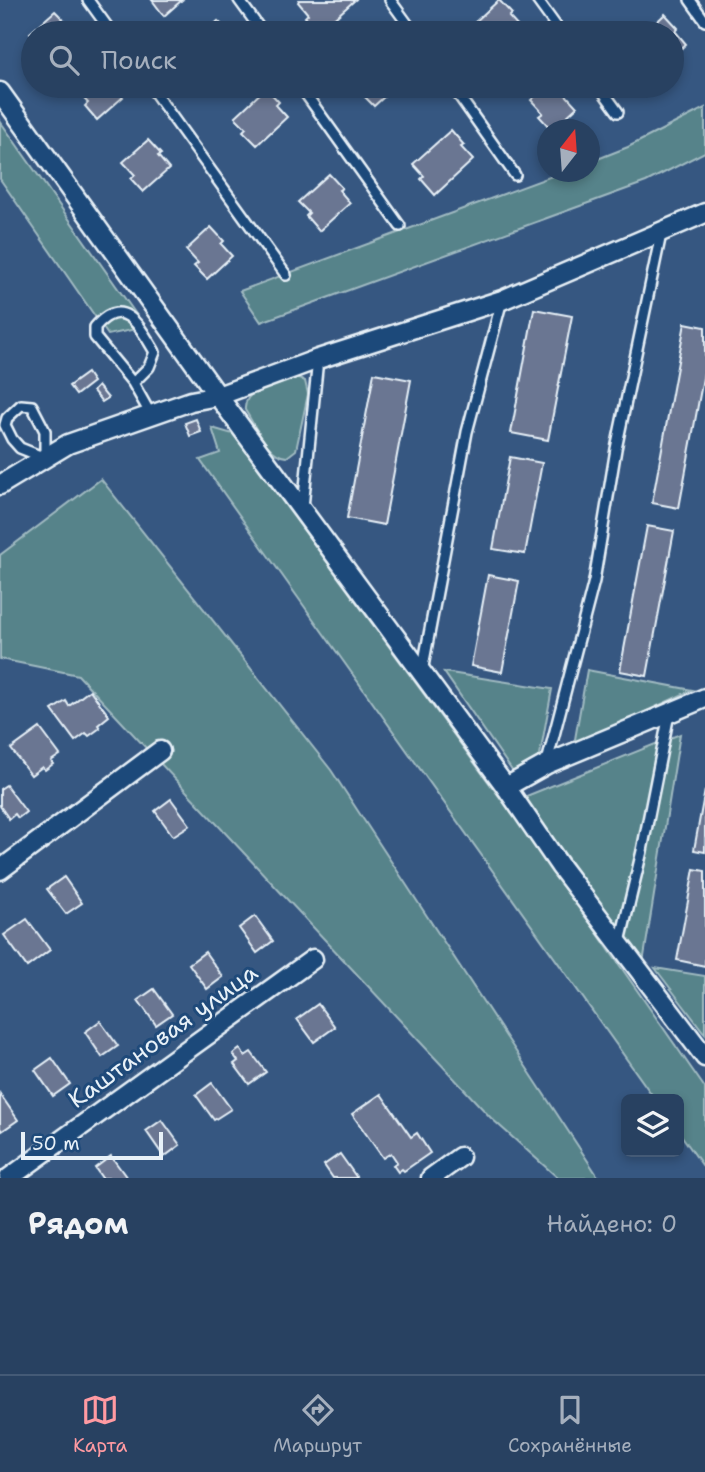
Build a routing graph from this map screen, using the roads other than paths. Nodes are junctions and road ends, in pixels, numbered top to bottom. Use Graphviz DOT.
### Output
graph roads {
  1 [pos="88,0"];
  2 [pos="239,0"];
  3 [pos="390,0"];
  4 [pos="537,0"];
  5 [pos="690,0"];
  6 [pos="103,21"];
  7 [pos="254,21"];
  8 [pos="405,21"];
  9 [pos="552,21"];
  10 [pos="705,21"];
  11 [pos="0,92"];
  12 [pos="159,98"];
  13 [pos="309,98"];
  14 [pos="460,98"];
  15 [pos="608,98"];
  16 [pos="618,112"];
  17 [pos="515,175"];
  18 [pos="703,218"];
  19 [pos="400,226"];
  20 [pos="661,234"];
  21 [pos="286,275"];
  22 [pos="502,300"];
  23 [pos="318,359"];
  24 [pos="132,383"];
  25 [pos="218,396"];
  26 [pos="151,415"];
  27 [pos="45,458"];
  28 [pos="0,485"];
  29 [pos="302,508"];
  30 [pos="422,674"];
  31 [pos="705,698"];
  32 [pos="668,714"];
  33 [pos="160,751"];
  34 [pos="547,764"];
  35 [pos="506,787"];
  36 [pos="0,870"];
  37 [pos="313,959"];
  38 [pos="649,983"];
  39 [pos="705,1057"];
  40 [pos="460,1157"];
  41 [pos="9,1178"];
  42 [pos="431,1178"];
  1 -- 6 [label="lane"];
  2 -- 7 [label="lane"];
  3 -- 8 [label="lane"];
  4 -- 9 [label="lane"];
  5 -- 10 [label="lane"];
  11 -- 25 [label="street"];
  12 -- 21 [label="lane"];
  13 -- 19 [label="lane"];
  14 -- 17 [label="lane"];
  15 -- 16 [label="lane"];
  18 -- 20 [label="street"];
  20 -- 22 [label="street"];
  20 -- 34 [label="lane"];
  22 -- 23 [label="street"];
  22 -- 30 [label="lane"];
  23 -- 25 [label="street"];
  23 -- 29 [label="lane"];
  24 -- 24 [label="lane"];
  24 -- 26 [label="lane"];
  25 -- 26 [label="street"];
  25 -- 29 [label="street"];
  26 -- 27 [label="street"];
  27 -- 27 [label="lane"];
  27 -- 28 [label="street"];
  29 -- 30 [label="street"];
  30 -- 35 [label="street"];
  31 -- 32 [label="street"];
  32 -- 34 [label="street"];
  32 -- 38 [label="lane"];
  33 -- 36 [label="street"];
  34 -- 35 [label="street"];
  35 -- 38 [label="street"];
  37 -- 41 [label="street, Каштановая улица"];
  38 -- 39 [label="street"];
  40 -- 42 [label="street"];
}
